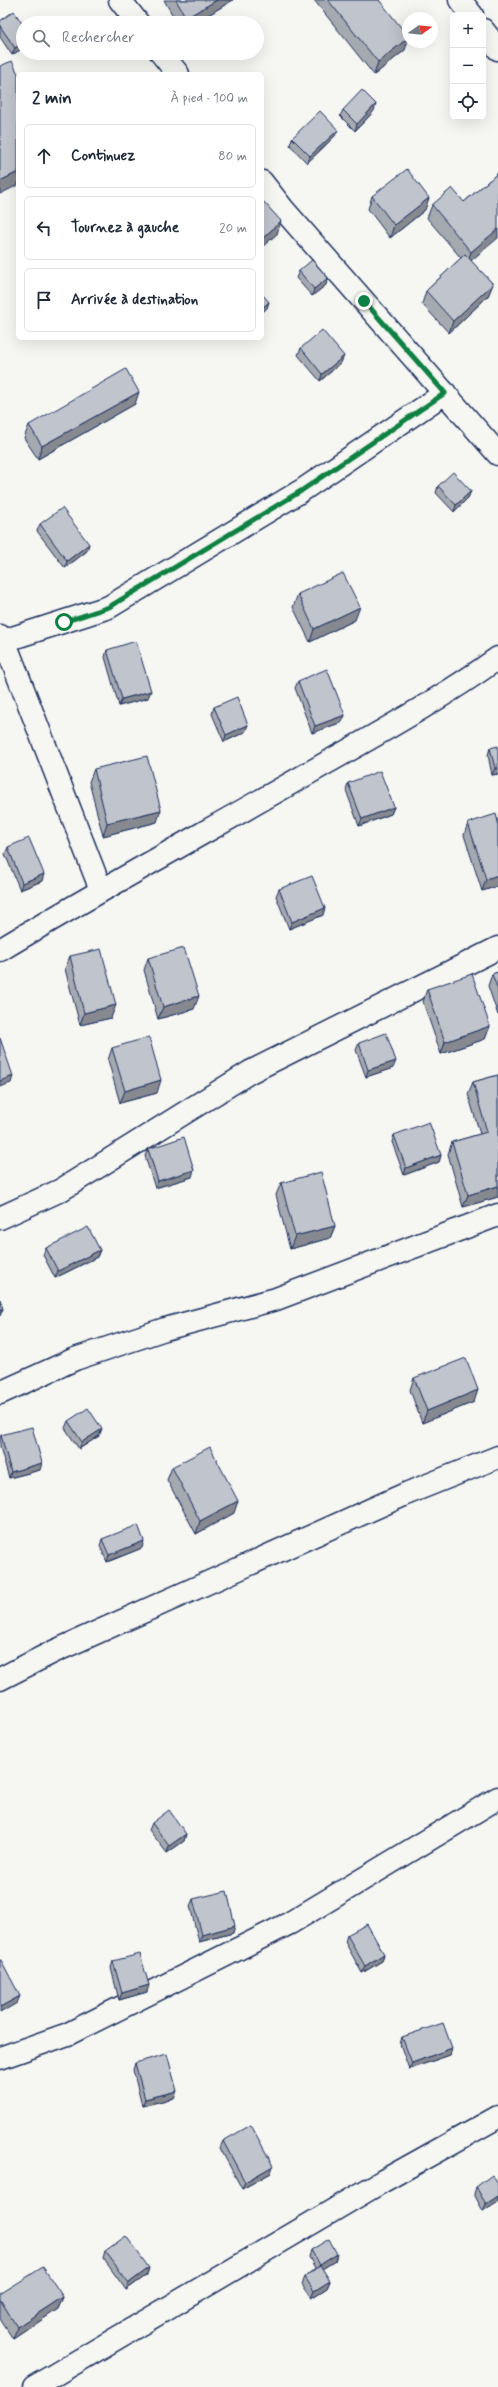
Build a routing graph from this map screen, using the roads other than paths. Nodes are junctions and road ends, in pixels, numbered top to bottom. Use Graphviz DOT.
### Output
graph roads {
  1 [pos="120,0"];
  2 [pos="460,0"];
  3 [pos="470,12"];
  4 [pos="133,16"];
  5 [pos="486,34"];
  6 [pos="498,49"];
  7 [pos="167,60"];
  8 [pos="176,72"];
  9 [pos="264,185"];
  10 [pos="445,393"];
  11 [pos="498,454"];
  12 [pos="1,640"];
  13 [pos="498,658"];
  14 [pos="101,890"];
  15 [pos="498,948"];
  16 [pos="0,950"];
  17 [pos="498,1215"];
  18 [pos="0,1218"];
  19 [pos="0,1393"];
  20 [pos="498,1457"];
  21 [pos="0,1679"];
  22 [pos="498,1798"];
  23 [pos="0,2058"];
  24 [pos="498,2118"];
  25 [pos="34,2387"];
  1 -- 4 [label="street"];
  2 -- 3 [label="street"];
  5 -- 6 [label="street"];
  7 -- 8 [label="street"];
  9 -- 10 [label="street"];
  10 -- 11 [label="street"];
  10 -- 12 [label="street"];
  12 -- 14 [label="street"];
  13 -- 14 [label="street"];
  14 -- 16 [label="street"];
  15 -- 18 [label="street"];
  17 -- 19 [label="street"];
  20 -- 21 [label="street"];
  22 -- 23 [label="street"];
  24 -- 25 [label="street"];
}
